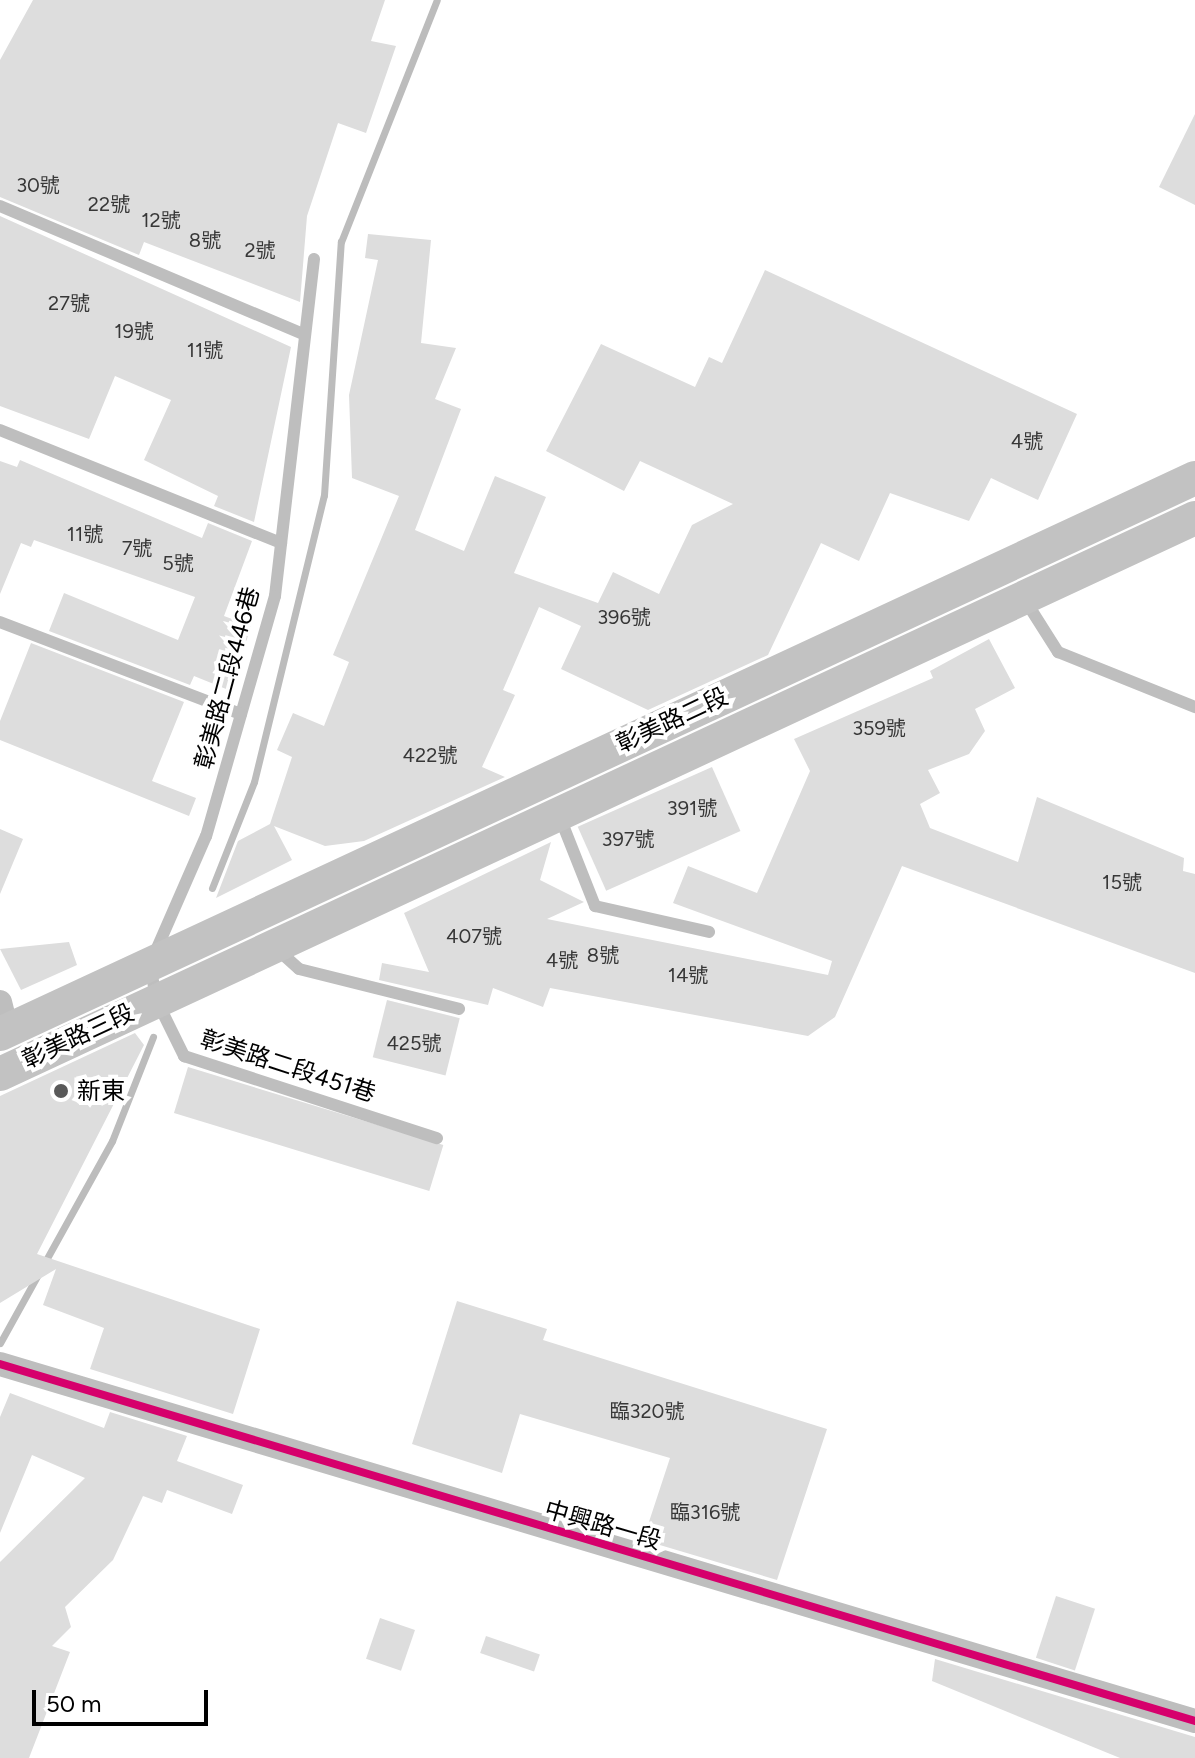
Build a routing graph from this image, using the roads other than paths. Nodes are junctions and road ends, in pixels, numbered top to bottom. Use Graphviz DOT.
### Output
graph roads {
  1 [pos="0,206"];
  2 [pos="314,259"];
  3 [pos="303,334"];
  4 [pos="0,430"];
  5 [pos="1195,478"];
  6 [pos="1195,518"];
  7 [pos="281,543"];
  8 [pos="1023,597"];
  9 [pos="0,622"];
  10 [pos="807,657"];
  11 [pos="820,690"];
  12 [pos="1195,707"];
  13 [pos="241,714"];
  14 [pos="558,812"];
  15 [pos="709,932"];
  16 [pos="273,945"];
  17 [pos="150,964"];
  18 [pos="156,999"];
  19 [pos="459,1009"];
  20 [pos="2,1022"];
  21 [pos="0,1074"];
  22 [pos="437,1138"];
  23 [pos="3,1368"];
  24 [pos="1195,1721"];
  1 -- 3 [label="lane"];
  2 -- 3 [label="lane, 彰美路二段446巷"];
  3 -- 7 [label="lane, 彰美路二段446巷"];
  4 -- 7 [label="lane"];
  5 -- 10 [label="main road, 彰美路二段"];
  6 -- 8 [label="main road, 彰美路二段"];
  7 -- 13 [label="lane, 彰美路二段446巷"];
  8 -- 11 [label="main road, 彰美路二段"];
  8 -- 12 [label="lane"];
  9 -- 13 [label="lane"];
  10 -- 11 [label="main road"];
  10 -- 17 [label="main road, 彰美路二段"];
  11 -- 14 [label="main road, 彰美路二段"];
  13 -- 17 [label="lane, 彰美路二段446巷"];
  14 -- 15 [label="lane"];
  14 -- 16 [label="main road, 彰美路二段"];
  16 -- 18 [label="main road, 彰美路二段"];
  16 -- 19 [label="lane"];
  17 -- 18 [label="lane"];
  17 -- 20 [label="main road, 彰美路三段"];
  18 -- 21 [label="main road, 彰美路三段"];
  18 -- 22 [label="lane, 彰美路二段451巷"];
  23 -- 24 [label="street, 中興路一段"];
}
